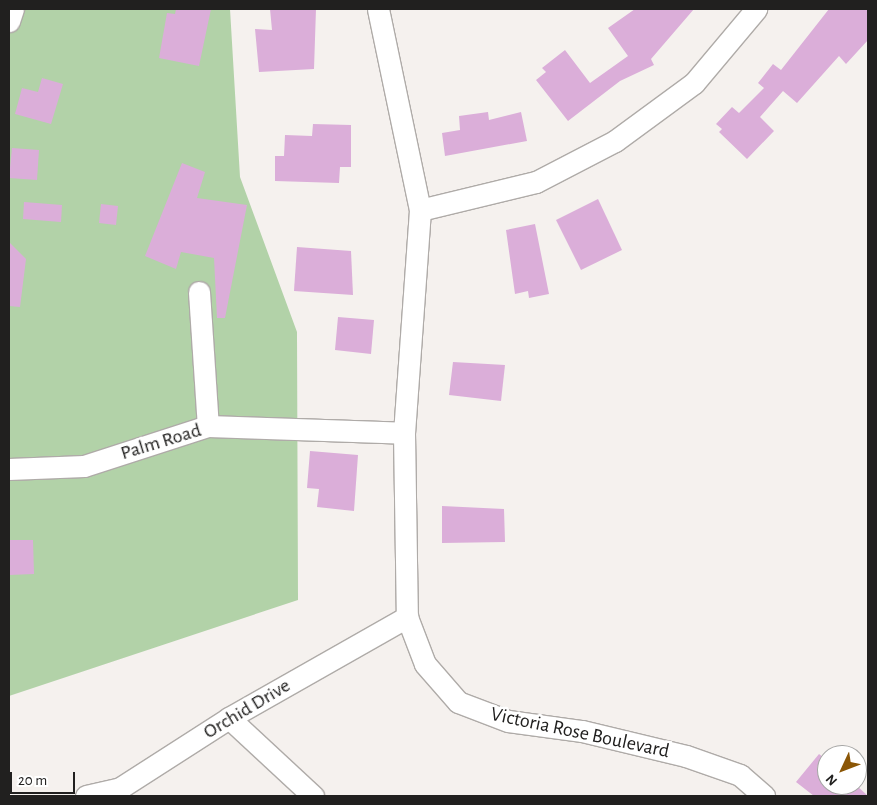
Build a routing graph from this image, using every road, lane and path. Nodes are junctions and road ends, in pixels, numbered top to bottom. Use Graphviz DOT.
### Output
graph roads {
  1 [pos="13,9"];
  2 [pos="378,9"];
  3 [pos="756,9"];
  4 [pos="9,21"];
  5 [pos="420,210"];
  6 [pos="199,292"];
  7 [pos="208,426"];
  8 [pos="404,433"];
  9 [pos="9,469"];
  10 [pos="407,617"];
  11 [pos="229,718"];
  12 [pos="86,796"];
  13 [pos="313,796"];
  14 [pos="764,796"];
  1 -- 4 [label="street"];
  2 -- 5 [label="street"];
  3 -- 5 [label="street"];
  5 -- 8 [label="street, Victoria Rose Boulevard"];
  6 -- 7 [label="street"];
  7 -- 8 [label="street, Palm Road"];
  7 -- 9 [label="street, Palm Road"];
  8 -- 10 [label="street, Victoria Rose Boulevard"];
  10 -- 11 [label="street, Orchid Drive"];
  10 -- 14 [label="street, Victoria Rose Boulevard"];
  11 -- 12 [label="street, Orchid Drive"];
  11 -- 13 [label="street"];
}
